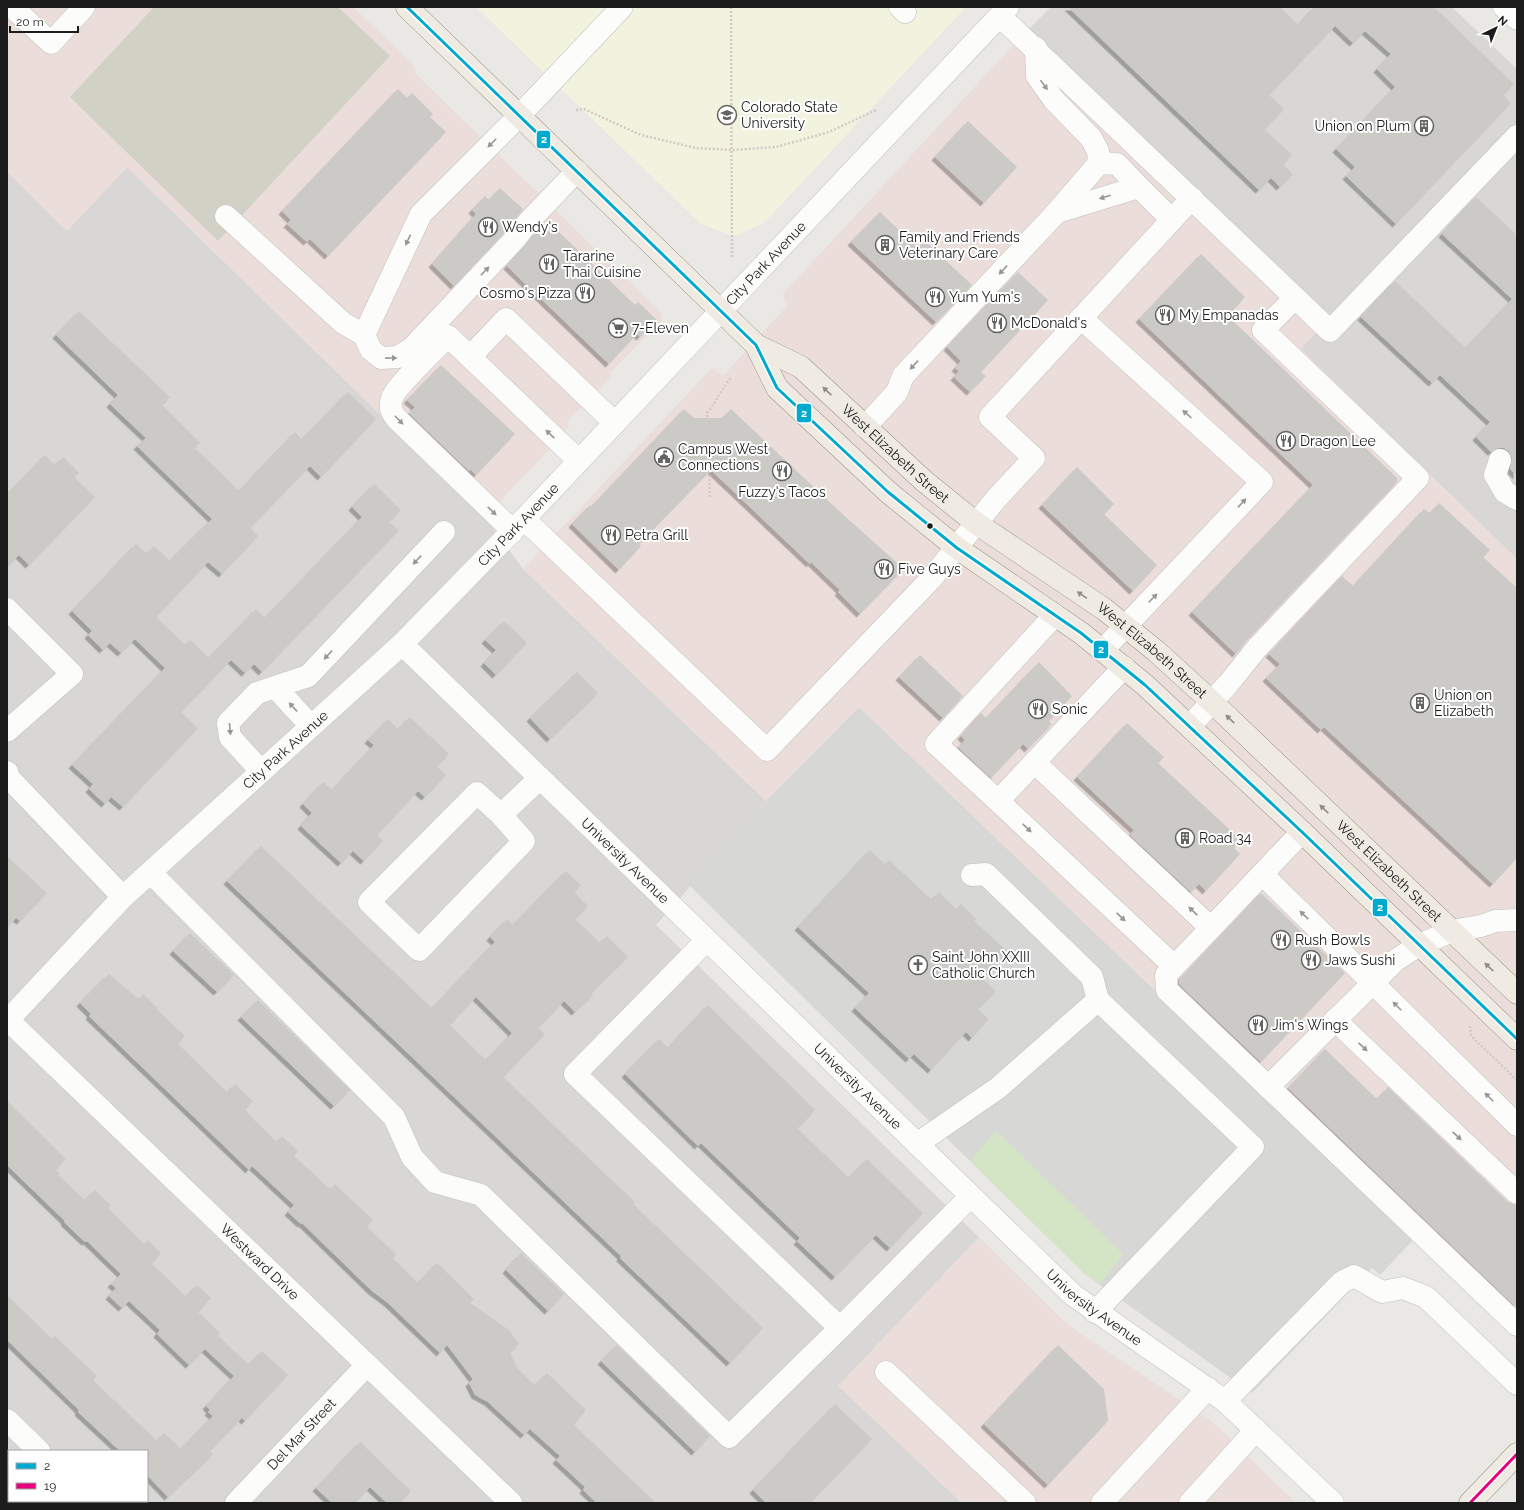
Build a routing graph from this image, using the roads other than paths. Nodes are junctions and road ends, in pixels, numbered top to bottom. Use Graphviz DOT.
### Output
graph roads {
  1 [pos="12,7"];
  2 [pos="84,7"];
  3 [pos="407,7"];
  4 [pos="622,7"];
  5 [pos="1504,7"];
  6 [pos="1004,11"];
  7 [pos="1517,19"];
  8 [pos="1036,48"];
  9 [pos="520,116"];
  10 [pos="1517,136"];
  11 [pos="1099,163"];
  12 [pos="577,171"];
  13 [pos="1139,187"];
  14 [pos="1192,198"];
  15 [pos="1057,212"];
  16 [pos="226,216"];
  17 [pos="1172,220"];
  18 [pos="1295,298"];
  19 [pos="721,310"];
  20 [pos="1081,318"];
  21 [pos="364,335"];
  22 [pos="756,345"];
  23 [pos="470,357"];
  24 [pos="614,423"];
  25 [pos="865,427"];
  26 [pos="1500,460"];
  27 [pos="579,461"];
  28 [pos="1517,499"];
  29 [pos="976,523"];
  30 [pos="519,525"];
  31 [pos="444,532"];
  32 [pos="957,548"];
  33 [pos="7,609"];
  34 [pos="1054,615"];
  35 [pos="1126,625"];
  36 [pos="402,644"];
  37 [pos="1103,650"];
  38 [pos="1124,667"];
  39 [pos="275,687"];
  40 [pos="1212,702"];
  41 [pos="311,726"];
  42 [pos="1190,726"];
  43 [pos="7,731"];
  44 [pos="1035,763"];
  45 [pos="261,771"];
  46 [pos="7,772"];
  47 [pos="540,778"];
  48 [pos="998,801"];
  49 [pos="501,815"];
  50 [pos="1302,832"];
  51 [pos="151,873"];
  52 [pos="1262,874"];
  53 [pos="972,875"];
  54 [pos="123,897"];
  55 [pos="1517,920"];
  56 [pos="1211,928"];
  57 [pos="1452,931"];
  58 [pos="708,940"];
  59 [pos="1419,945"];
  60 [pos="1174,966"];
  61 [pos="1373,982"];
  62 [pos="1517,994"];
  63 [pos="1098,1000"];
  64 [pos="1335,1020"];
  65 [pos="8,1021"];
  66 [pos="1517,1039"];
  67 [pos="1268,1087"];
  68 [pos="1517,1125"];
  69 [pos="917,1144"];
  70 [pos="1517,1193"];
  71 [pos="971,1196"];
  72 [pos="1095,1312"];
  73 [pos="1517,1325"];
  74 [pos="840,1328"];
  75 [pos="367,1364"];
  76 [pos="886,1372"];
  77 [pos="1517,1384"];
  78 [pos="1208,1388"];
  79 [pos="1225,1401"];
  80 [pos="7,1420"];
  81 [pos="1256,1430"];
  82 [pos="38,1450"];
  83 [pos="1517,1454"];
  84 [pos="236,1503"];
  85 [pos="511,1503"];
  86 [pos="1025,1503"];
  87 [pos="1102,1503"];
  88 [pos="1190,1503"];
  89 [pos="1332,1503"];
  90 [pos="1470,1503"];
  1 -- 2 [label="street"];
  3 -- 9 [label="main road, West Elizabeth Street"];
  4 -- 9 [label="street"];
  5 -- 7 [label="street"];
  6 -- 8 [label="street"];
  6 -- 19 [label="street, City Park Avenue"];
  8 -- 11 [label="street, one-way"];
  8 -- 14 [label="street"];
  9 -- 12 [label="main road, West Elizabeth Street"];
  9 -- 21 [label="street, one-way"];
  10 -- 18 [label="street"];
  11 -- 13 [label="street"];
  11 -- 15 [label="street"];
  12 -- 19 [label="main road, West Elizabeth Street"];
  21 -- 12 [label="street, one-way"];
  13 -- 15 [label="street, one-way"];
  13 -- 17 [label="street"];
  14 -- 17 [label="street"];
  14 -- 18 [label="street"];
  15 -- 25 [label="street, one-way"];
  16 -- 21 [label="street"];
  17 -- 20 [label="street"];
  18 -- 40 [label="street"];
  19 -- 22 [label="main road, West Elizabeth Street"];
  19 -- 24 [label="street, City Park Avenue"];
  20 -- 29 [label="street"];
  35 -- 20 [label="street, one-way"];
  25 -- 22 [label="main road, West Elizabeth Street, one-way"];
  22 -- 32 [label="main road, West Elizabeth Street"];
  23 -- 24 [label="street"];
  27 -- 23 [label="street, one-way"];
  23 -- 30 [label="street, one-way"];
  24 -- 27 [label="street, City Park Avenue"];
  25 -- 29 [label="main road, West Elizabeth Street"];
  26 -- 28 [label="street"];
  27 -- 30 [label="street, City Park Avenue"];
  29 -- 32 [label="street"];
  35 -- 29 [label="main road, West Elizabeth Street, one-way"];
  30 -- 32 [label="street"];
  30 -- 36 [label="street, City Park Avenue"];
  31 -- 39 [label="street, one-way"];
  32 -- 34 [label="main road, West Elizabeth Street"];
  33 -- 43 [label="street"];
  34 -- 37 [label="main road, West Elizabeth Street"];
  34 -- 48 [label="street"];
  35 -- 37 [label="street"];
  35 -- 40 [label="main road, West Elizabeth Street"];
  36 -- 41 [label="street, City Park Avenue"];
  36 -- 47 [label="street, University Avenue"];
  37 -- 38 [label="main road, West Elizabeth Street"];
  38 -- 42 [label="main road, West Elizabeth Street"];
  38 -- 44 [label="street"];
  41 -- 39 [label="street, one-way"];
  39 -- 45 [label="street, one-way"];
  40 -- 42 [label="street"];
  57 -- 40 [label="main road, West Elizabeth Street, one-way"];
  41 -- 45 [label="street, City Park Avenue"];
  42 -- 50 [label="main road, West Elizabeth Street"];
  44 -- 48 [label="street"];
  56 -- 44 [label="street, one-way"];
  45 -- 51 [label="street, City Park Avenue"];
  46 -- 54 [label="street"];
  47 -- 49 [label="street"];
  47 -- 58 [label="street, University Avenue"];
  48 -- 60 [label="street, one-way"];
  49 -- 49 [label="street"];
  50 -- 52 [label="street"];
  50 -- 59 [label="main road, West Elizabeth Street"];
  51 -- 54 [label="street, City Park Avenue"];
  51 -- 74 [label="street"];
  52 -- 56 [label="street"];
  61 -- 52 [label="street, one-way"];
  53 -- 63 [label="street"];
  54 -- 65 [label="street, City Park Avenue"];
  55 -- 57 [label="street"];
  56 -- 60 [label="street"];
  57 -- 59 [label="street"];
  62 -- 57 [label="main road, West Elizabeth Street, one-way"];
  58 -- 69 [label="street, University Avenue"];
  58 -- 74 [label="street"];
  59 -- 61 [label="street"];
  59 -- 66 [label="main road, West Elizabeth Street"];
  60 -- 67 [label="street"];
  61 -- 64 [label="street"];
  68 -- 61 [label="street, one-way"];
  63 -- 69 [label="street"];
  63 -- 72 [label="street"];
  64 -- 67 [label="street"];
  64 -- 70 [label="street, one-way"];
  65 -- 75 [label="street, Westward Drive"];
  67 -- 73 [label="street"];
  69 -- 71 [label="street, University Avenue"];
  71 -- 72 [label="street, University Avenue"];
  71 -- 74 [label="street"];
  72 -- 78 [label="street, University Avenue"];
  75 -- 84 [label="street, Del Mar Street"];
  75 -- 85 [label="street, Westward Drive"];
  76 -- 86 [label="street"];
  77 -- 79 [label="street"];
  78 -- 79 [label="street, University Avenue"];
  78 -- 87 [label="street"];
  79 -- 81 [label="street, University Avenue"];
  80 -- 82 [label="street"];
  81 -- 88 [label="street"];
  81 -- 89 [label="street, University Avenue"];
  83 -- 90 [label="main road"];
}
